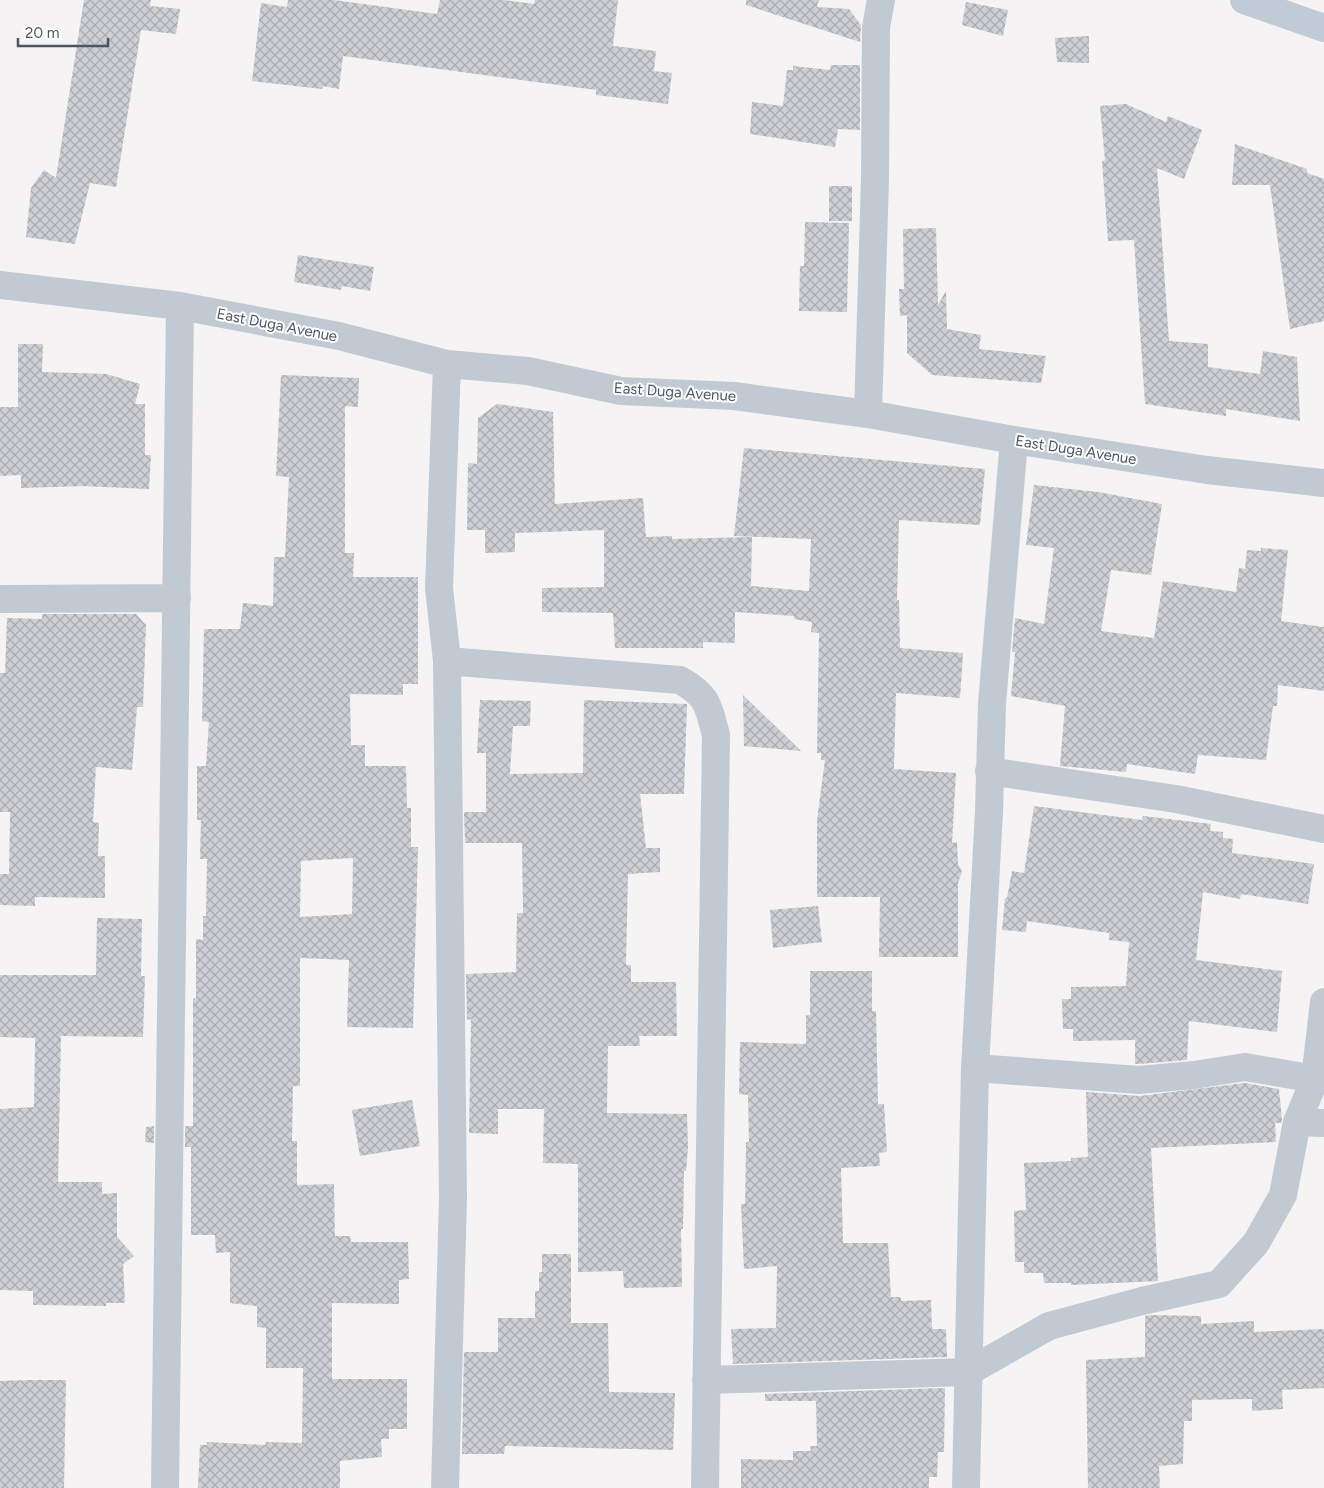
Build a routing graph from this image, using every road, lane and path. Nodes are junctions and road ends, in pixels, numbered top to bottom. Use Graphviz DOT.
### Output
graph roads {
  1 [pos="881,0"];
  2 [pos="1244,0"];
  3 [pos="1324,28"];
  4 [pos="0,285"];
  5 [pos="180,306"];
  6 [pos="447,364"];
  7 [pos="868,414"];
  8 [pos="1014,440"];
  9 [pos="1324,483"];
  10 [pos="177,598"];
  11 [pos="0,599"];
  12 [pos="447,661"];
  13 [pos="989,771"];
  14 [pos="1324,829"];
  15 [pos="1324,1002"];
  16 [pos="975,1068"];
  17 [pos="1315,1079"];
  18 [pos="1297,1122"];
  19 [pos="1324,1123"];
  20 [pos="968,1372"];
  21 [pos="706,1380"];
  22 [pos="165,1488"];
  23 [pos="445,1488"];
  24 [pos="705,1488"];
  25 [pos="966,1488"];
  1 -- 7 [label="street"];
  2 -- 3 [label="main road"];
  4 -- 5 [label="street, East Duga Avenue"];
  5 -- 6 [label="street, East Duga Avenue"];
  5 -- 10 [label="street"];
  6 -- 7 [label="street, East Duga Avenue"];
  6 -- 12 [label="street"];
  7 -- 8 [label="street, East Duga Avenue"];
  8 -- 9 [label="street, East Duga Avenue"];
  8 -- 13 [label="street"];
  10 -- 11 [label="street"];
  10 -- 22 [label="street"];
  12 -- 21 [label="street"];
  12 -- 23 [label="street"];
  13 -- 14 [label="street"];
  13 -- 16 [label="street"];
  15 -- 17 [label="street"];
  16 -- 17 [label="street"];
  16 -- 20 [label="street"];
  17 -- 18 [label="street"];
  18 -- 19 [label="street"];
  18 -- 20 [label="street"];
  20 -- 21 [label="street"];
  20 -- 25 [label="street"];
  21 -- 24 [label="street"];
}
